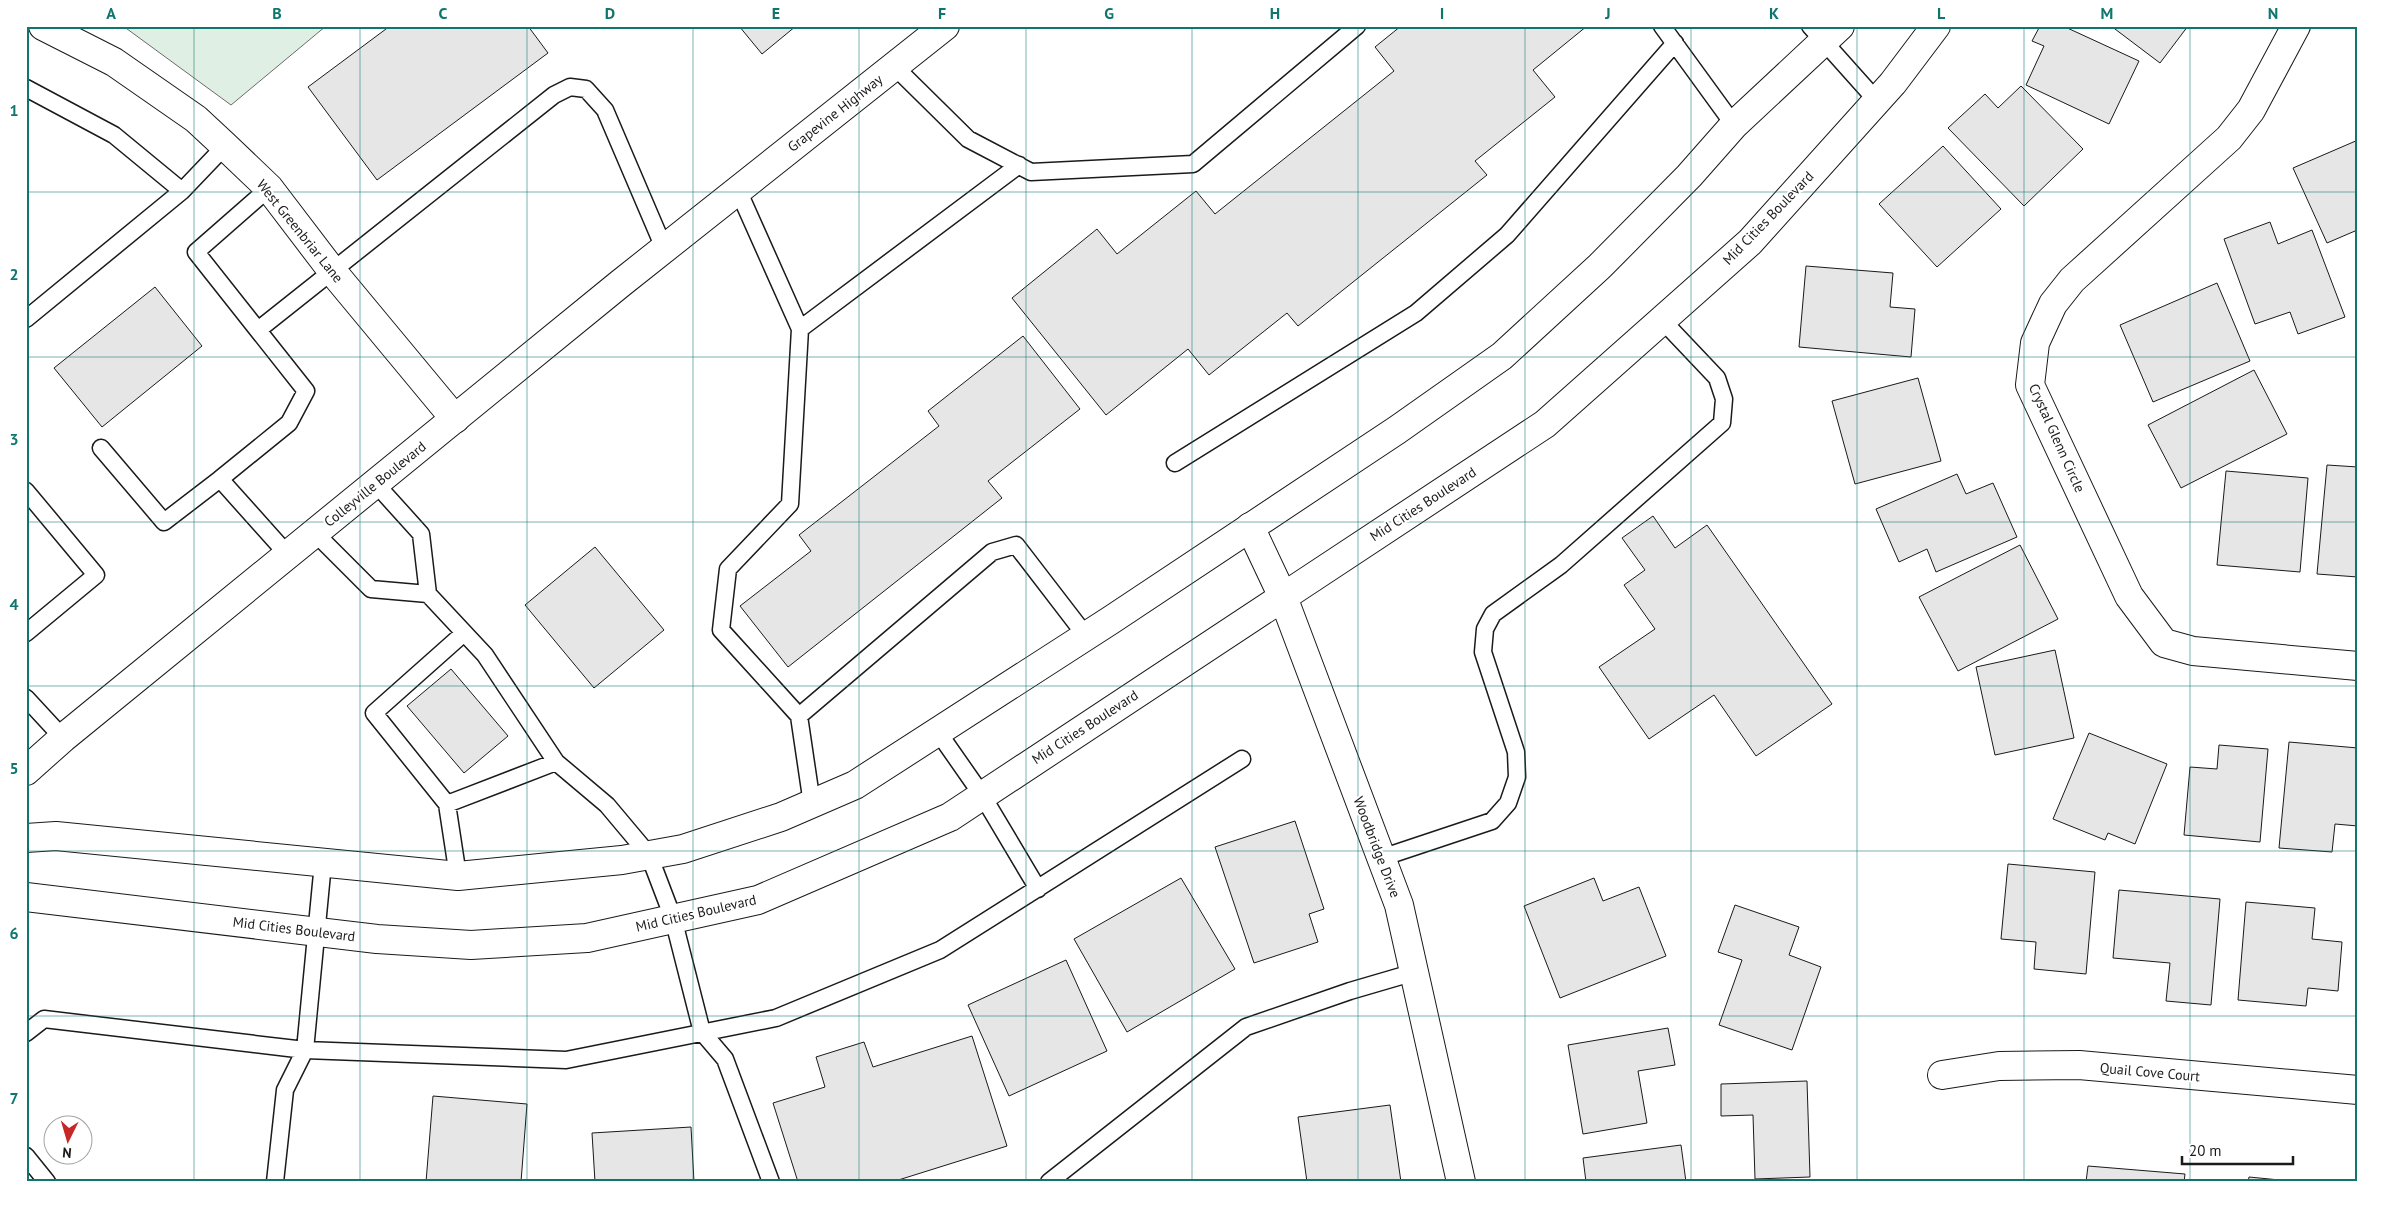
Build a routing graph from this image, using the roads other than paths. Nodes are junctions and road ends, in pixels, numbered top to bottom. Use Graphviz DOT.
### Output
graph roads {
  1 [pos="43,26"];
  2 [pos="945,26"];
  3 [pos="1358,26"];
  4 [pos="1662,26"];
  5 [pos="1936,26"];
  6 [pos="2296,26"];
  7 [pos="1825,32"];
  8 [pos="1675,43"];
  9 [pos="894,66"];
  10 [pos="26,88"];
  11 [pos="1876,101"];
  12 [pos="1734,125"];
  13 [pos="225,146"];
  14 [pos="1019,166"];
  15 [pos="269,188"];
  16 [pos="182,191"];
  17 [pos="732,195"];
  18 [pos="664,248"];
  19 [pos="333,272"];
  20 [pos="26,319"];
  21 [pos="1662,320"];
  22 [pos="800,329"];
  23 [pos="258,330"];
  24 [pos="455,419"];
  25 [pos="101,448"];
  26 [pos="1175,463"];
  27 [pos="220,479"];
  28 [pos="375,483"];
  29 [pos="26,491"];
  30 [pos="1250,527"];
  31 [pos="314,533"];
  32 [pos="288,555"];
  33 [pos="428,594"];
  34 [pos="1283,597"];
  35 [pos="26,633"];
  36 [pos="464,633"];
  37 [pos="1086,636"];
  38 [pos="2358,666"];
  39 [pos="26,698"];
  40 [pos="799,716"];
  41 [pos="938,732"];
  42 [pos="63,738"];
  43 [pos="1242,759"];
  44 [pos="556,762"];
  45 [pos="26,771"];
  46 [pos="982,795"];
  47 [pos="447,804"];
  48 [pos="812,804"];
  49 [pos="26,838"];
  50 [pos="649,855"];
  51 [pos="1381,858"];
  52 [pos="323,863"];
  53 [pos="458,876"];
  54 [pos="1038,888"];
  55 [pos="26,897"];
  56 [pos="673,918"];
  57 [pos="317,932"];
  58 [pos="1415,972"];
  59 [pos="702,1032"];
  60 [pos="26,1033"];
  61 [pos="305,1050"];
  62 [pos="1942,1075"];
  63 [pos="2358,1090"];
  64 [pos="26,1156"];
  65 [pos="47,1182"];
  66 [pos="275,1182"];
  67 [pos="771,1182"];
  68 [pos="1049,1182"];
  69 [pos="1461,1182"];
  1 -- 13 [label="main road, West Greenbriar Lane"];
  2 -- 9 [label="main road, Grapevine Highway"];
  3 -- 14 [label="lane"];
  4 -- 8 [label="lane"];
  5 -- 11 [label="main road, Mid Cities Boulevard"];
  6 -- 38 [label="main road, Crystal Glenn Circle"];
  7 -- 11 [label="lane"];
  7 -- 12 [label="main road"];
  8 -- 12 [label="lane"];
  8 -- 26 [label="lane"];
  9 -- 14 [label="lane"];
  9 -- 17 [label="main road, Grapevine Highway"];
  10 -- 16 [label="lane"];
  11 -- 21 [label="main road, Mid Cities Boulevard"];
  12 -- 30 [label="main road"];
  13 -- 15 [label="main road, West Greenbriar Lane"];
  13 -- 16 [label="lane"];
  14 -- 22 [label="lane"];
  15 -- 19 [label="main road, West Greenbriar Lane"];
  15 -- 23 [label="lane"];
  16 -- 20 [label="lane"];
  17 -- 18 [label="main road, Colleyville Boulevard"];
  17 -- 22 [label="lane"];
  18 -- 19 [label="lane"];
  18 -- 24 [label="main road, Colleyville Boulevard"];
  19 -- 23 [label="lane"];
  19 -- 24 [label="main road, West Greenbriar Lane"];
  21 -- 34 [label="main road, Mid Cities Boulevard"];
  21 -- 51 [label="lane"];
  22 -- 40 [label="lane"];
  23 -- 27 [label="lane"];
  24 -- 28 [label="main road, Colleyville Boulevard"];
  25 -- 27 [label="lane"];
  27 -- 32 [label="lane"];
  28 -- 31 [label="main road, Colleyville Boulevard"];
  28 -- 33 [label="lane"];
  29 -- 35 [label="lane"];
  30 -- 34 [label="main road, Woodbridge Drive"];
  30 -- 37 [label="main road"];
  31 -- 32 [label="main road, Colleyville Boulevard"];
  31 -- 33 [label="lane"];
  32 -- 42 [label="main road, Colleyville Boulevard"];
  33 -- 36 [label="lane"];
  34 -- 46 [label="main road, Mid Cities Boulevard"];
  34 -- 51 [label="main road, Woodbridge Drive"];
  36 -- 44 [label="lane"];
  36 -- 47 [label="lane"];
  37 -- 40 [label="lane"];
  37 -- 41 [label="main road"];
  39 -- 42 [label="lane"];
  40 -- 48 [label="lane"];
  41 -- 46 [label="lane"];
  41 -- 48 [label="main road"];
  42 -- 45 [label="main road, Colleyville Boulevard"];
  43 -- 54 [label="lane"];
  44 -- 47 [label="lane"];
  44 -- 50 [label="lane"];
  46 -- 54 [label="lane"];
  46 -- 56 [label="main road, Mid Cities Boulevard"];
  47 -- 53 [label="lane"];
  48 -- 50 [label="main road"];
  49 -- 52 [label="main road"];
  50 -- 53 [label="main road"];
  50 -- 56 [label="lane"];
  51 -- 58 [label="main road, Woodbridge Drive"];
  52 -- 53 [label="main road"];
  52 -- 57 [label="lane"];
  54 -- 59 [label="lane"];
  55 -- 57 [label="main road, Mid Cities Boulevard"];
  56 -- 57 [label="main road, Mid Cities Boulevard"];
  56 -- 59 [label="lane"];
  57 -- 61 [label="lane"];
  58 -- 68 [label="lane"];
  58 -- 69 [label="main road, Woodbridge Drive"];
  59 -- 61 [label="lane"];
  59 -- 67 [label="lane"];
  60 -- 61 [label="lane"];
  61 -- 66 [label="lane"];
  62 -- 63 [label="main road, Quail Cove Court"];
  64 -- 65 [label="lane"];
}
